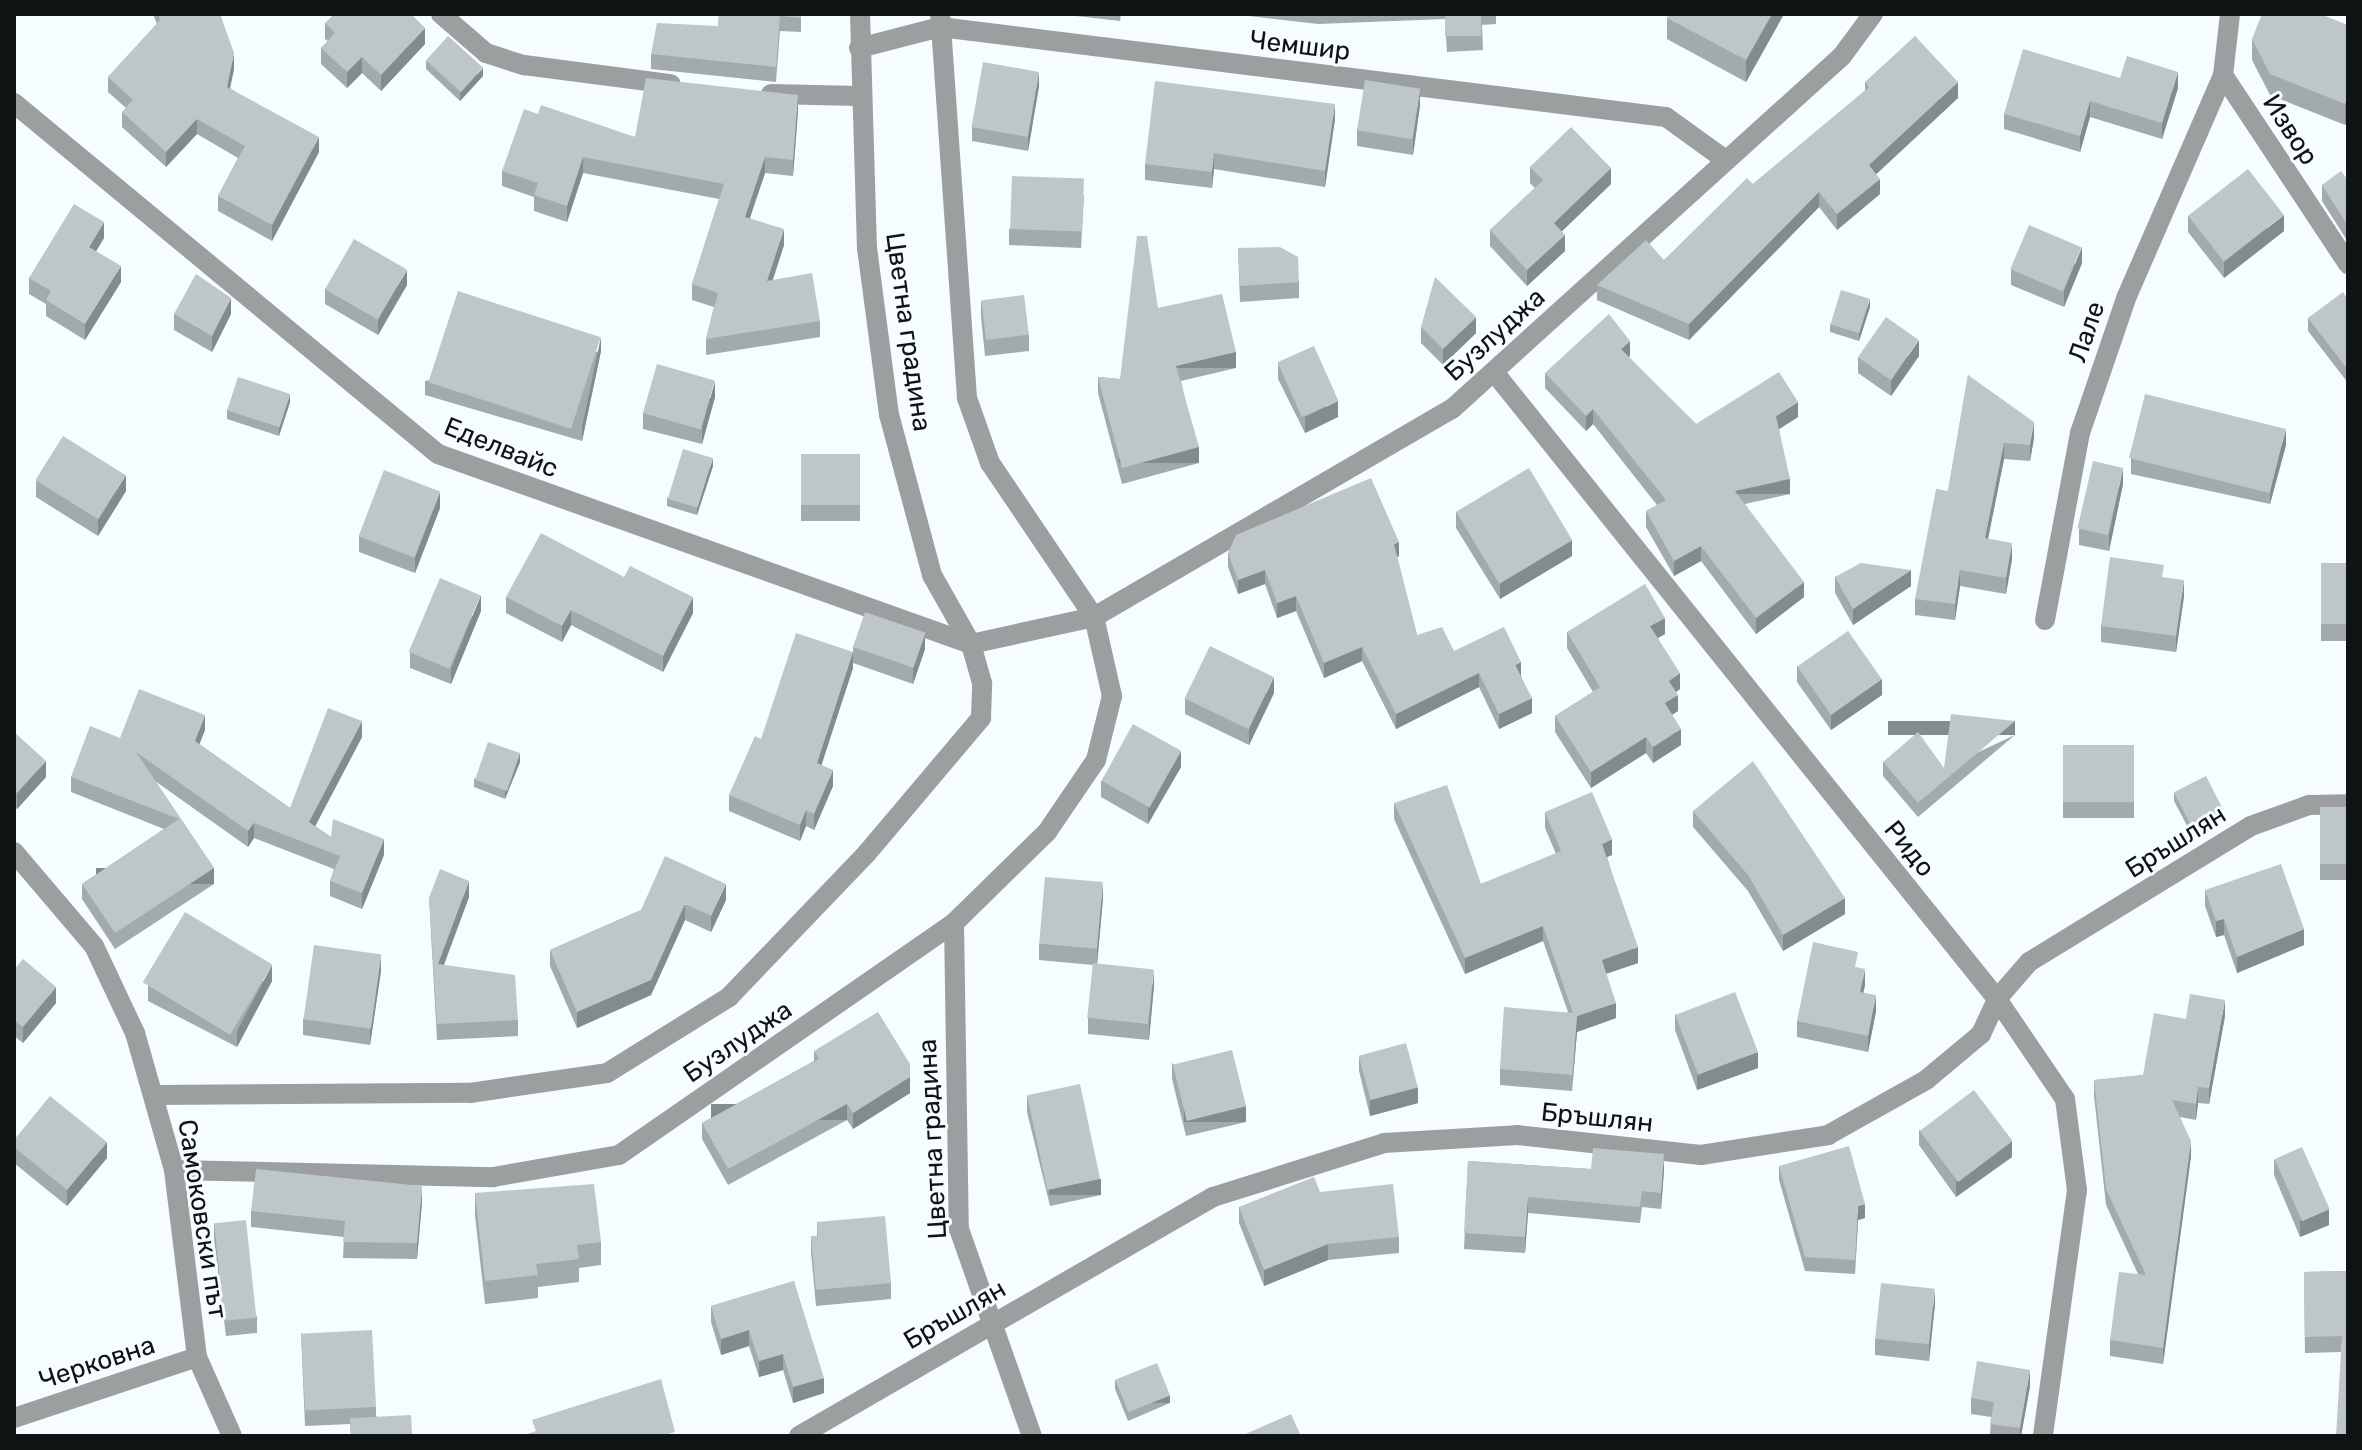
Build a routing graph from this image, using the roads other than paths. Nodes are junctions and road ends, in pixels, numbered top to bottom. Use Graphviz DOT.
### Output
graph roads {
  1 [pos="441,14"];
  2 [pos="860,14"];
  3 [pos="1873,14"];
  4 [pos="2230,14"];
  5 [pos="940,20"];
  6 [pos="859,48"];
  7 [pos="2223,75"];
  8 [pos="697,87"];
  9 [pos="744,94"];
  10 [pos="859,96"];
  11 [pos="14,103"];
  12 [pos="1724,159"];
  13 [pos="2348,264"];
  14 [pos="1494,372"];
  15 [pos="1094,617"];
  16 [pos="2045,620"];
  17 [pos="971,644"];
  18 [pos="2348,804"];
  19 [pos="14,852"];
  20 [pos="954,923"];
  21 [pos="1997,999"];
  22 [pos="155,1095"];
  23 [pos="174,1170"];
  24 [pos="990,1324"];
  25 [pos="197,1357"];
  26 [pos="14,1418"];
  27 [pos="232,1436"];
  28 [pos="799,1436"];
  29 [pos="1032,1436"];
  30 [pos="2043,1436"];
  1 -- 8 [label="street"];
  2 -- 6 [label="street, Цветна градина"];
  3 -- 12 [label="street, Бузлуджа"];
  4 -- 7 [label="street"];
  5 -- 6 [label="street, Чемшир"];
  5 -- 12 [label="street, Чемшир"];
  5 -- 15 [label="street, Бузлуджа"];
  6 -- 10 [label="street, Цветна градина"];
  7 -- 13 [label="street, Извор"];
  7 -- 16 [label="street, Лале"];
  9 -- 10 [label="street"];
  10 -- 17 [label="street, Цветна градина"];
  11 -- 17 [label="street, Еделвайс"];
  12 -- 14 [label="street, Бузлуджа"];
  14 -- 15 [label="street, Бузлуджа"];
  14 -- 21 [label="street, Ридо"];
  15 -- 17 [label="street, Бузлуджа"];
  15 -- 20 [label="street, Бузлуджа"];
  17 -- 22 [label="street, Бузлуджа"];
  18 -- 21 [label="street, Бръшлян"];
  19 -- 22 [label="street, Самоковски път"];
  20 -- 23 [label="street, Бузлуджа"];
  20 -- 24 [label="street, Цветна градина"];
  21 -- 24 [label="street, Бръшлян"];
  21 -- 30 [label="street, Ридо"];
  22 -- 23 [label="street, Самоковски път"];
  23 -- 25 [label="street, Самоковски път"];
  24 -- 28 [label="street, Бръшлян"];
  24 -- 29 [label="street, Цветна градина"];
  25 -- 26 [label="street, Черковна"];
  25 -- 27 [label="street, Самоковски път"];
}
